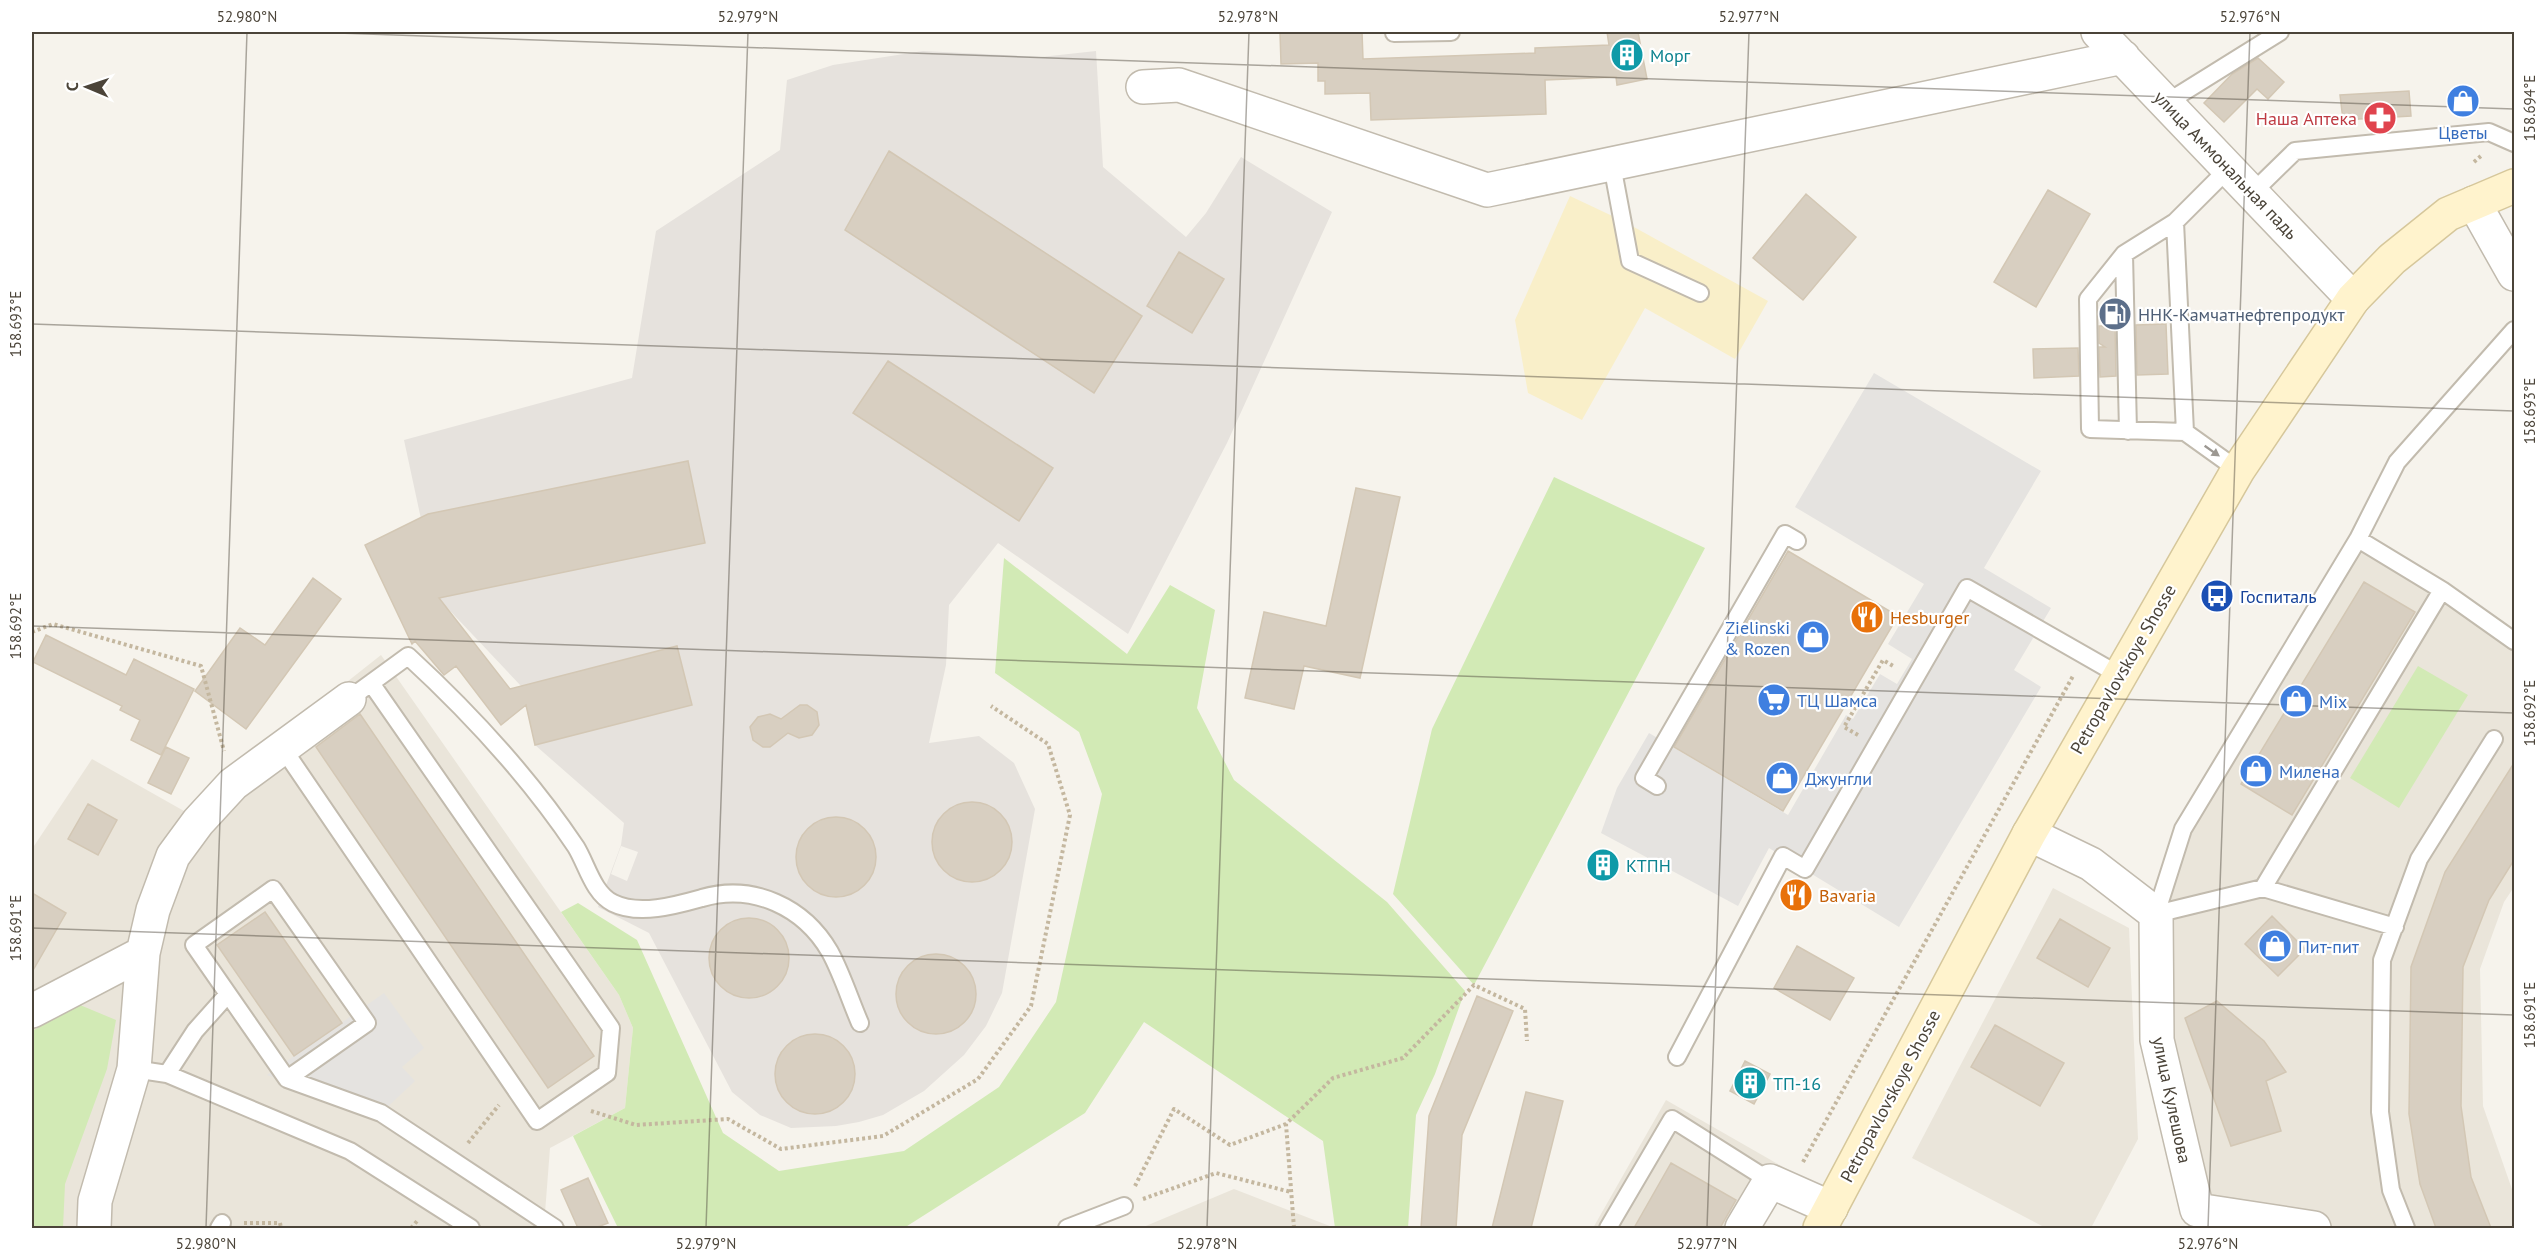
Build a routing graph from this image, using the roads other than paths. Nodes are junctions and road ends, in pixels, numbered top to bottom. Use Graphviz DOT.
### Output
graph roads {
  1 [pos="1451,32"];
  2 [pos="2098,32"];
  3 [pos="2280,32"];
  4 [pos="1394,33"];
  5 [pos="2122,57"];
  6 [pos="1143,87"];
  7 [pos="2166,103"];
  8 [pos="2514,143"];
  9 [pos="1612,165"];
  10 [pos="2229,168"];
  11 [pos="2514,186"];
  12 [pos="2252,193"];
  13 [pos="2474,203"];
  14 [pos="2175,222"];
  15 [pos="2124,254"];
  16 [pos="2514,274"];
  17 [pos="1700,293"];
  18 [pos="2353,299"];
  19 [pos="2514,330"];
  20 [pos="2128,431"];
  21 [pos="2185,432"];
  22 [pos="2238,470"];
  23 [pos="2358,539"];
  24 [pos="1797,541"];
  25 [pos="2442,590"];
  26 [pos="2514,641"];
  27 [pos="2118,675"];
  28 [pos="360,691"];
  29 [pos="2494,739"];
  30 [pos="282,747"];
  31 [pos="1657,786"];
  32 [pos="2029,834"];
  33 [pos="2263,888"];
  34 [pos="2156,914"];
  35 [pos="2394,927"];
  36 [pos="143,954"];
  37 [pos="228,994"];
  38 [pos="32,1011"];
  39 [pos="860,1023"];
  40 [pos="1677,1057"];
  41 [pos="134,1069"];
  42 [pos="167,1074"];
  43 [pos="287,1079"];
  44 [pos="1779,1185"];
  45 [pos="1124,1206"];
  46 [pos="1825,1219"];
  47 [pos="2198,1219"];
  48 [pos="94,1228"];
  49 [pos="471,1228"];
  50 [pos="555,1228"];
  51 [pos="1067,1228"];
  52 [pos="1608,1228"];
  53 [pos="1742,1228"];
  54 [pos="2314,1228"];
  55 [pos="2406,1228"];
  1 -- 4 [label="lane"];
  2 -- 5 [label="street, улица Аммональная падь"];
  3 -- 7 [label="lane"];
  5 -- 7 [label="street, улица Аммональная падь"];
  5 -- 9 [label="street"];
  6 -- 9 [label="street"];
  7 -- 10 [label="street, улица Аммональная падь"];
  8 -- 12 [label="lane"];
  9 -- 17 [label="lane"];
  10 -- 12 [label="street, улица Аммональная падь"];
  10 -- 14 [label="lane"];
  11 -- 13 [label="main road, Petropavlovskoye Shosse"];
  12 -- 18 [label="street, улица Аммональная падь"];
  13 -- 16 [label="street"];
  13 -- 18 [label="main road, Petropavlovskoye Shosse"];
  14 -- 15 [label="lane"];
  14 -- 21 [label="lane"];
  15 -- 20 [label="lane"];
  15 -- 20 [label="lane"];
  18 -- 22 [label="main road, Petropavlovskoye Shosse"];
  19 -- 23 [label="lane"];
  20 -- 21 [label="lane"];
  21 -- 22 [label="lane, one-way"];
  22 -- 27 [label="main road, Petropavlovskoye Shosse"];
  23 -- 25 [label="lane"];
  23 -- 34 [label="lane"];
  24 -- 31 [label="lane"];
  25 -- 26 [label="lane"];
  25 -- 33 [label="lane"];
  27 -- 32 [label="main road, Petropavlovskoye Shosse"];
  27 -- 40 [label="lane"];
  28 -- 30 [label="street"];
  28 -- 30 [label="lane"];
  28 -- 39 [label="lane"];
  29 -- 35 [label="lane"];
  30 -- 36 [label="street"];
  32 -- 34 [label="street"];
  32 -- 46 [label="main road, Petropavlovskoye Shosse"];
  33 -- 34 [label="lane"];
  33 -- 35 [label="lane"];
  34 -- 47 [label="street, улица Кулешова"];
  35 -- 55 [label="lane"];
  36 -- 38 [label="street"];
  36 -- 41 [label="street"];
  37 -- 42 [label="lane"];
  37 -- 43 [label="lane"];
  37 -- 43 [label="lane"];
  41 -- 42 [label="lane"];
  41 -- 48 [label="street"];
  42 -- 49 [label="lane"];
  43 -- 50 [label="lane"];
  44 -- 46 [label="street"];
  44 -- 52 [label="lane"];
  44 -- 53 [label="street"];
  45 -- 51 [label="lane"];
  47 -- 54 [label="street, улица Кулешова"];
}
